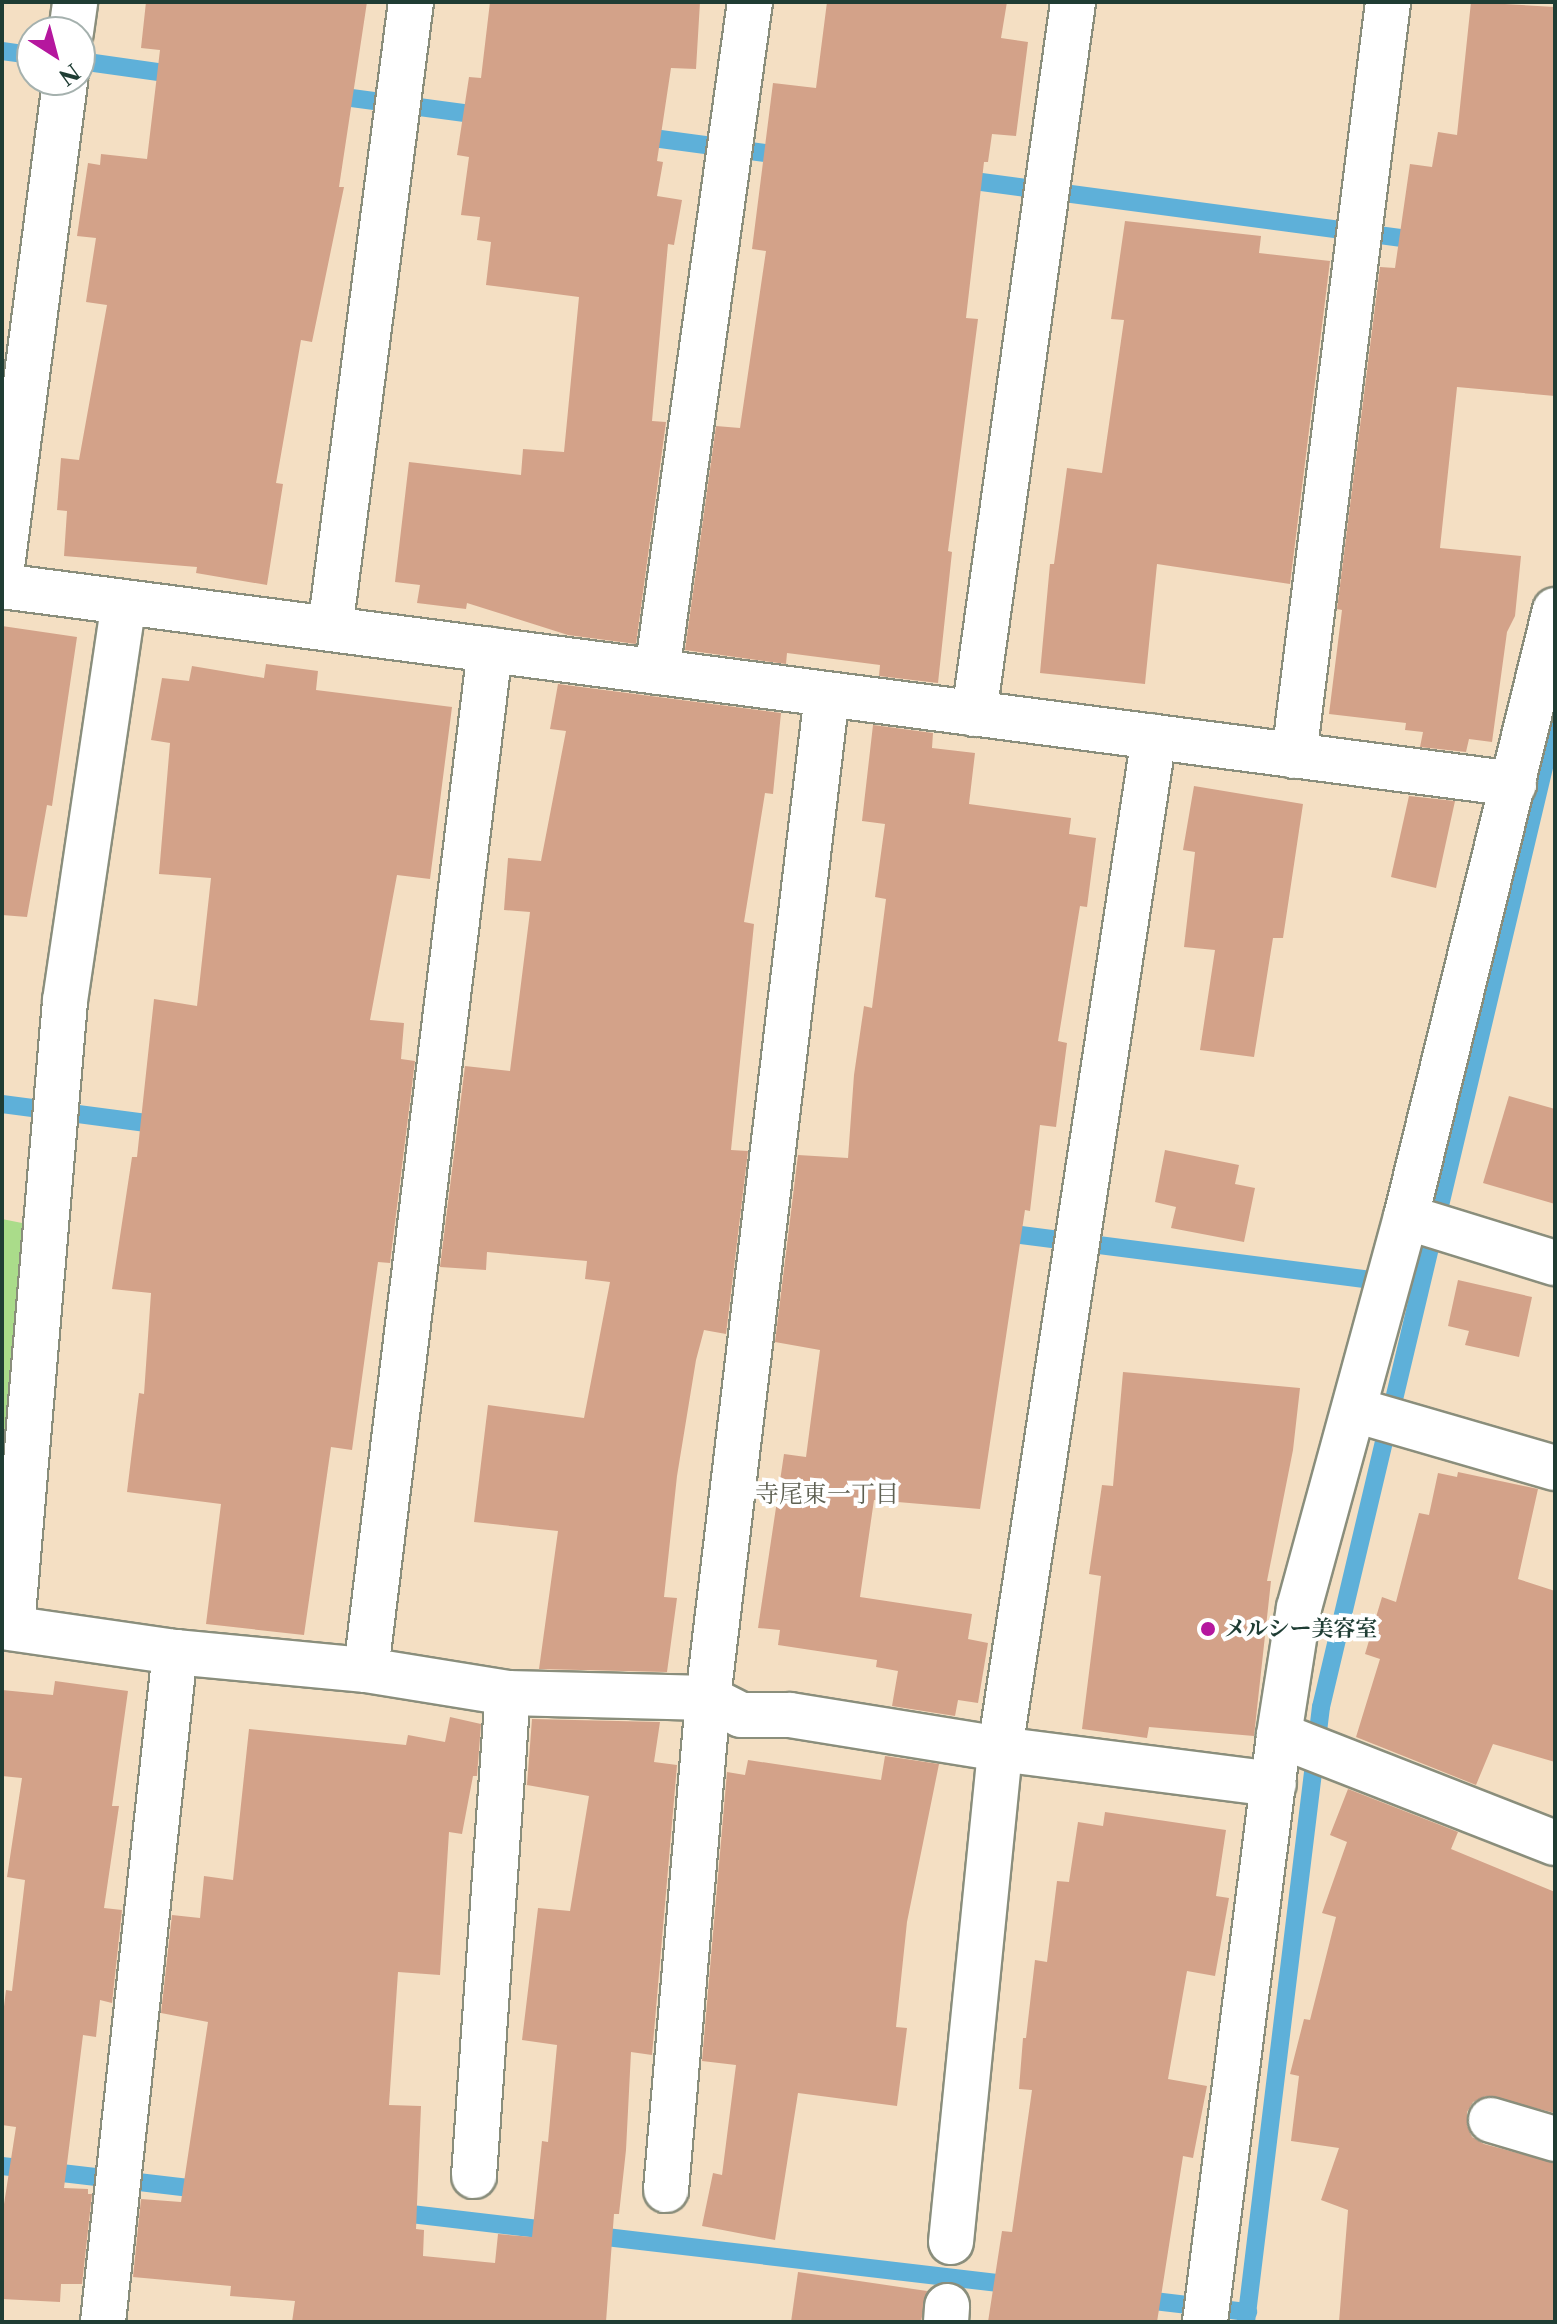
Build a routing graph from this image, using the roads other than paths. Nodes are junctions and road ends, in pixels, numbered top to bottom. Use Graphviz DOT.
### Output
graph roads {
  1 [pos="411,2"];
  2 [pos="750,2"];
  3 [pos="1073,2"];
  4 [pos="1388,2"];
  5 [pos="63,96"];
  6 [pos="2,567"];
  7 [pos="2,586"];
  8 [pos="124,602"];
  9 [pos="1555,610"];
  10 [pos="330,629"];
  11 [pos="490,650"];
  12 [pos="657,672"];
  13 [pos="827,694"];
  14 [pos="974,714"];
  15 [pos="1154,737"];
  16 [pos="1294,756"];
  17 [pos="1514,784"];
  18 [pos="1406,1217"];
  19 [pos="1555,1263"];
  20 [pos="1355,1410"];
  21 [pos="1555,1468"];
  22 [pos="7,1627"];
  23 [pos="175,1652"];
  24 [pos="366,1670"];
  25 [pos="508,1693"];
  26 [pos="708,1698"];
  27 [pos="1279,1735"];
  28 [pos="1000,1749"];
  29 [pos="1274,1784"];
  30 [pos="1555,1843"];
  31 [pos="1491,2120"];
  32 [pos="1555,2139"];
  33 [pos="474,2176"];
  34 [pos="666,2190"];
  35 [pos="951,2242"];
  36 [pos="103,2322"];
  37 [pos="1205,2322"];
  1 -- 10 [label="street"];
  2 -- 12 [label="street"];
  3 -- 14 [label="street"];
  4 -- 16 [label="street"];
  5 -- 6 [label="street"];
  7 -- 8 [label="street"];
  8 -- 10 [label="street"];
  8 -- 22 [label="street"];
  9 -- 17 [label="street"];
  10 -- 11 [label="street"];
  11 -- 12 [label="street"];
  11 -- 24 [label="street"];
  12 -- 13 [label="street"];
  13 -- 14 [label="street"];
  13 -- 26 [label="street"];
  14 -- 15 [label="street"];
  15 -- 16 [label="street"];
  15 -- 28 [label="street"];
  16 -- 17 [label="street"];
  17 -- 18 [label="street"];
  18 -- 19 [label="street"];
  18 -- 20 [label="street"];
  20 -- 21 [label="street"];
  20 -- 27 [label="street"];
  22 -- 23 [label="street"];
  23 -- 24 [label="street"];
  23 -- 36 [label="street"];
  24 -- 25 [label="street"];
  25 -- 26 [label="street"];
  25 -- 33 [label="street"];
  26 -- 28 [label="street"];
  26 -- 34 [label="street"];
  27 -- 29 [label="street"];
  27 -- 30 [label="street"];
  28 -- 29 [label="street"];
  28 -- 35 [label="street"];
  29 -- 37 [label="street"];
  31 -- 32 [label="street"];
}
